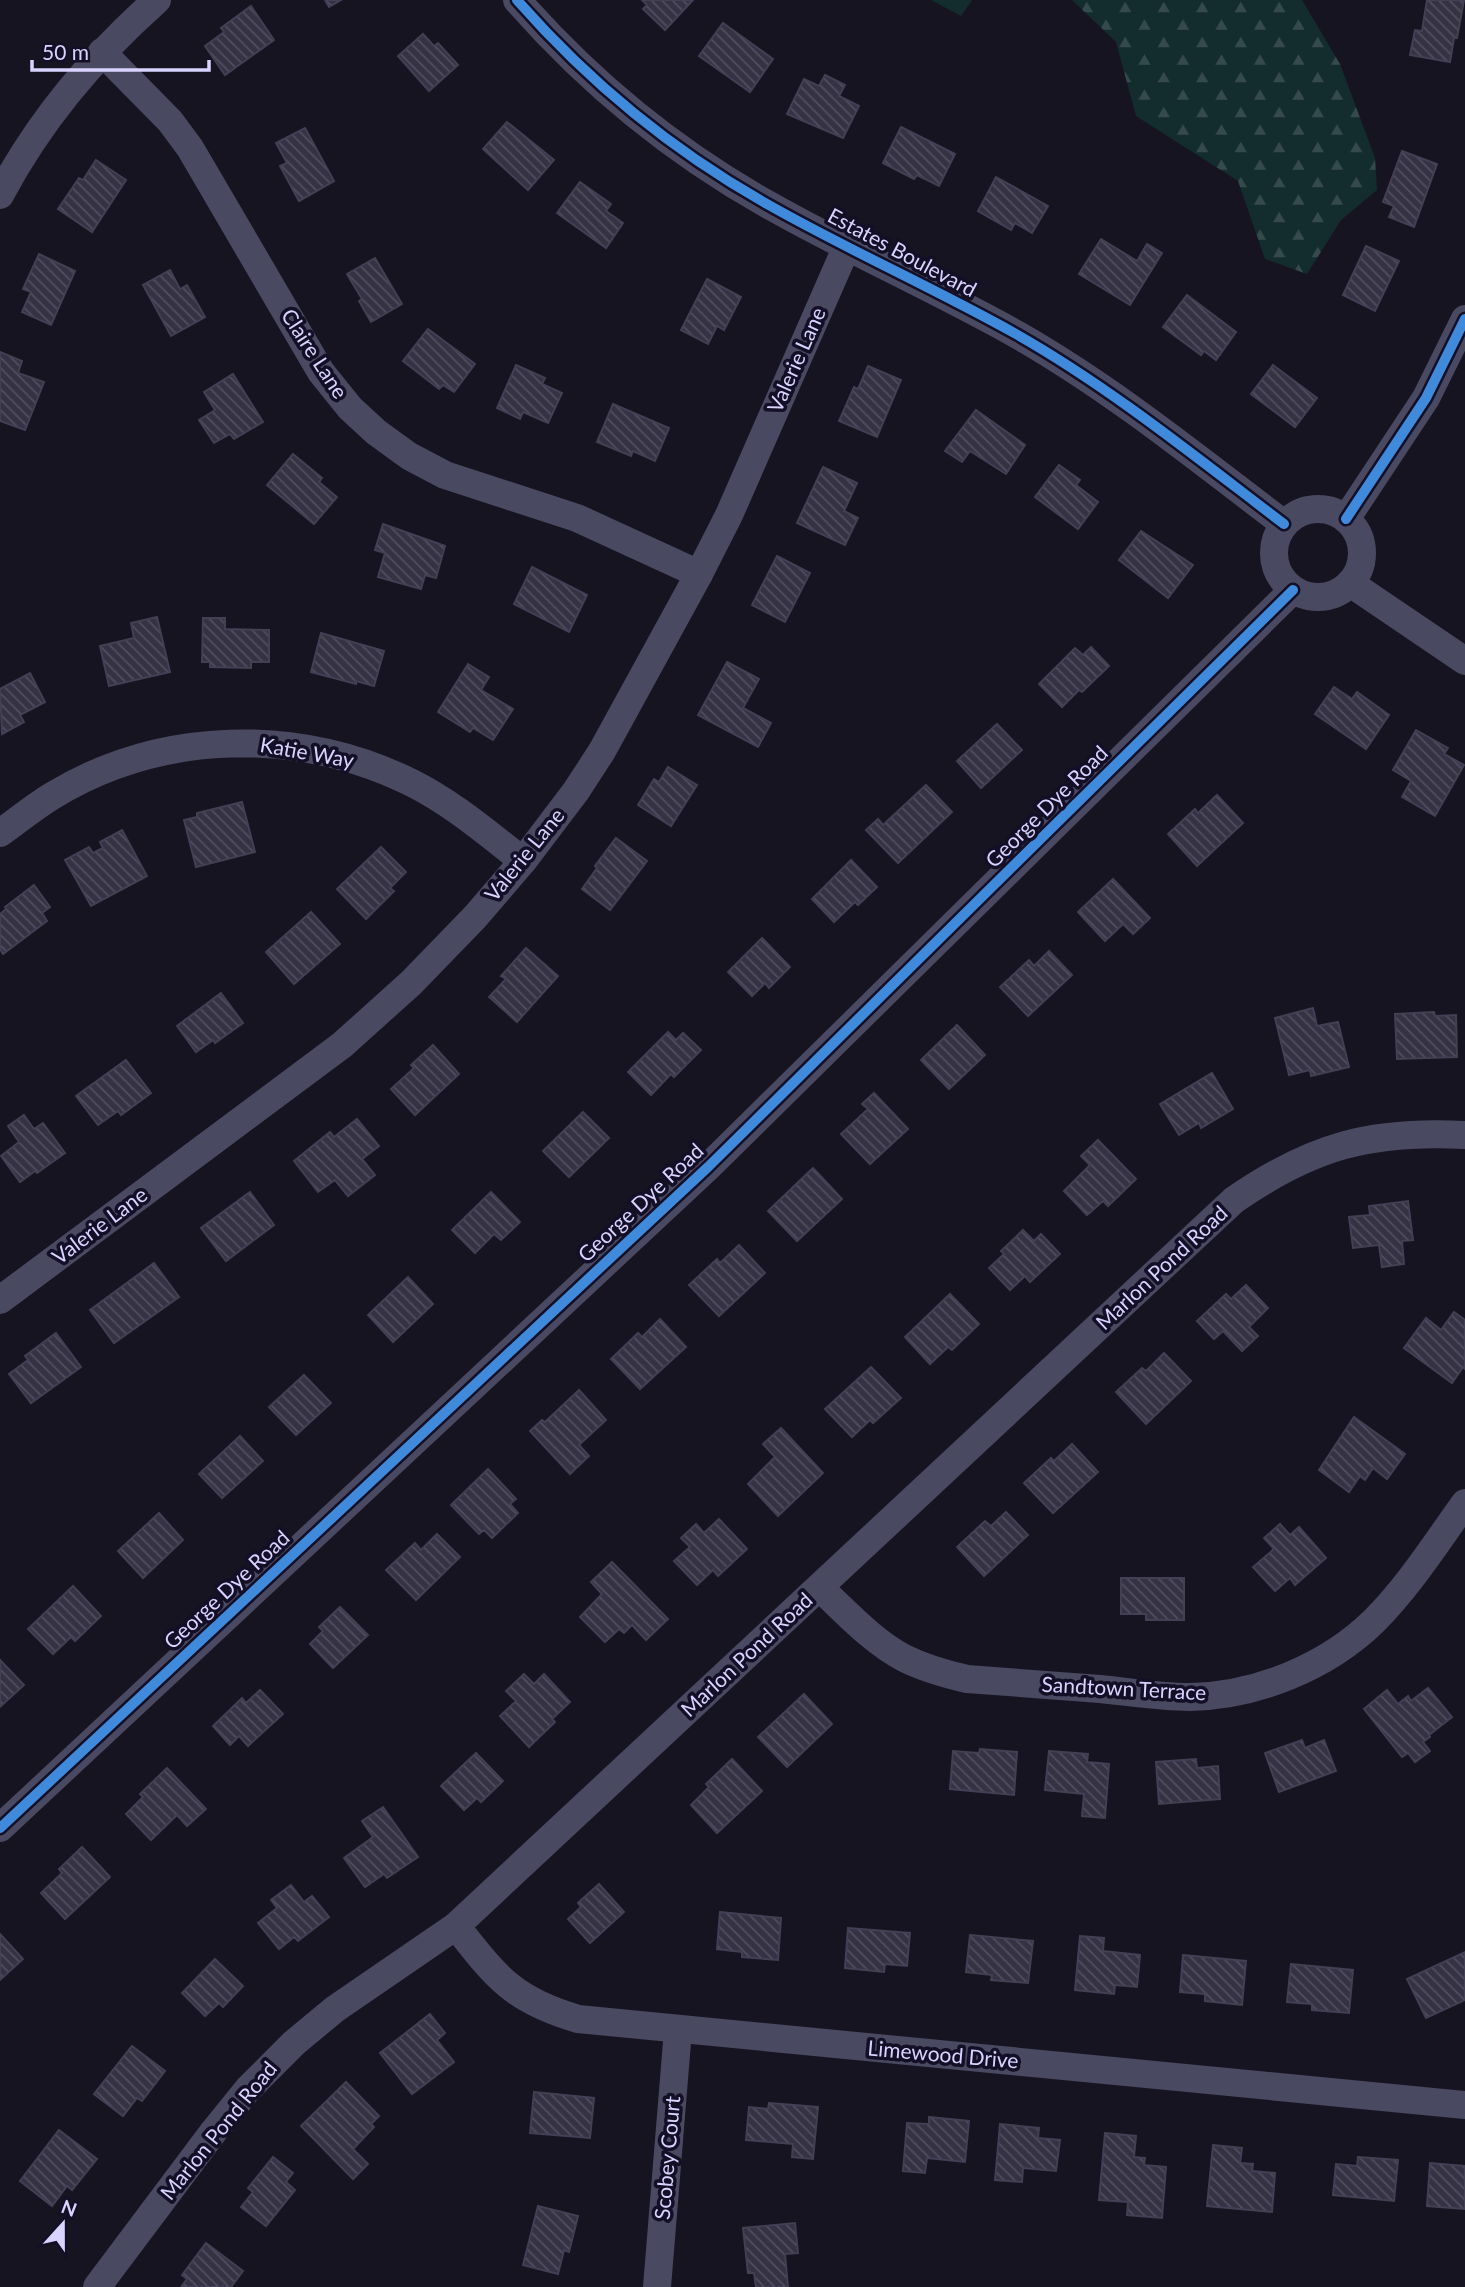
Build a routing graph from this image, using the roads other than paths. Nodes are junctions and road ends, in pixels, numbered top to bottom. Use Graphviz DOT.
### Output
graph roads {
  1 [pos="157,0"];
  2 [pos="517,0"];
  3 [pos="102,52"];
  4 [pos="4,177"];
  5 [pos="847,246"];
  6 [pos="1465,318"];
  7 [pos="1346,519"];
  8 [pos="1284,524"];
  9 [pos="699,573"];
  10 [pos="1350,583"];
  11 [pos="1293,590"];
  12 [pos="1465,661"];
  13 [pos="0,833"];
  14 [pos="523,861"];
  15 [pos="1465,1135"];
  16 [pos="0,1300"];
  17 [pos="1465,1503"];
  18 [pos="820,1588"];
  19 [pos="0,1828"];
  20 [pos="456,1926"];
  21 [pos="678,2029"];
  22 [pos="1465,2105"];
  23 [pos="97,2287"];
  24 [pos="657,2287"];
  1 -- 3 [label="street"];
  2 -- 5 [label="street, Estates Boulevard"];
  3 -- 4 [label="street"];
  3 -- 9 [label="street, Claire Lane"];
  5 -- 8 [label="street, Estates Boulevard"];
  5 -- 9 [label="street, Valerie Lane"];
  6 -- 7 [label="street"];
  7 -- 8 [label="street"];
  7 -- 10 [label="street"];
  8 -- 11 [label="street"];
  9 -- 14 [label="street, Valerie Lane"];
  10 -- 11 [label="street"];
  10 -- 12 [label="street"];
  11 -- 19 [label="street, George Dye Road"];
  13 -- 14 [label="street, Katie Way"];
  14 -- 16 [label="street, Valerie Lane"];
  15 -- 18 [label="street, Marlon Pond Road"];
  17 -- 18 [label="street, Sandtown Terrace"];
  18 -- 20 [label="street, Marlon Pond Road"];
  20 -- 21 [label="street, Limewood Drive"];
  20 -- 23 [label="street, Marlon Pond Road"];
  21 -- 22 [label="street, Limewood Drive"];
  21 -- 24 [label="street, Scobey Court"];
}
